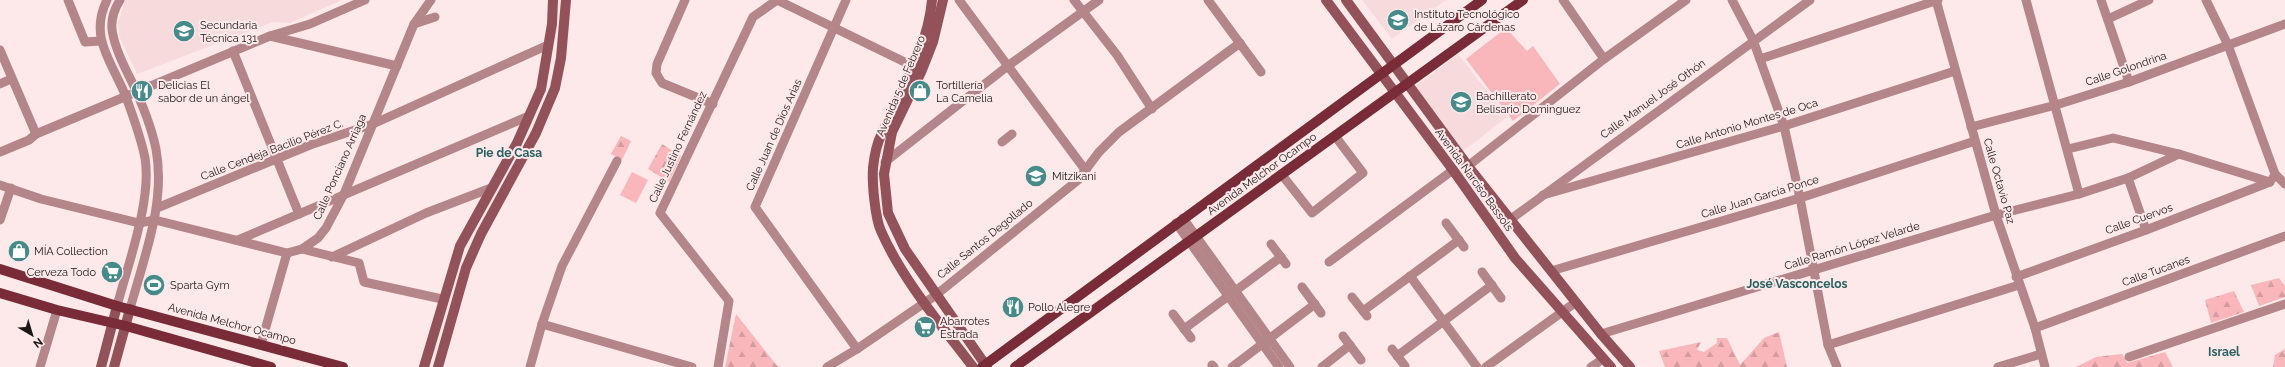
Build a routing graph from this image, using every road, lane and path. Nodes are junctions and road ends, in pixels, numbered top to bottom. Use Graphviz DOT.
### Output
graph roads {
  1 [pos="68,0"];
  2 [pos="106,0"];
  3 [pos="120,0"];
  4 [pos="365,0"];
  5 [pos="430,0"];
  6 [pos="553,0"];
  7 [pos="566,0"];
  8 [pos="685,0"];
  9 [pos="777,0"];
  10 [pos="846,0"];
  11 [pos="932,0"];
  12 [pos="943,0"];
  13 [pos="959,0"];
  14 [pos="1074,0"];
  15 [pos="1099,0"];
  16 [pos="1208,0"];
  17 [pos="1326,0"];
  18 [pos="1346,0"];
  19 [pos="1482,0"];
  20 [pos="1523,0"];
  21 [pos="1563,0"];
  22 [pos="1686,0"];
  23 [pos="1732,0"];
  24 [pos="1810,0"];
  25 [pos="1936,0"];
  26 [pos="2026,0"];
  27 [pos="2101,0"];
  28 [pos="2149,0"];
  29 [pos="2206,0"];
  30 [pos="1083,11"];
  31 [pos="435,17"];
  32 [pos="2108,19"];
  33 [pos="414,24"];
  34 [pos="2285,24"];
  35 [pos="834,28"];
  36 [pos="270,36"];
  37 [pos="1753,40"];
  38 [pos="100,41"];
  39 [pos="1240,43"];
  40 [pos="548,45"];
  41 [pos="2228,46"];
  42 [pos="0,50"];
  43 [pos="233,51"];
  44 [pos="1760,58"];
  45 [pos="1604,59"];
  46 [pos="1009,65"];
  47 [pos="397,66"];
  48 [pos="912,66"];
  49 [pos="1393,66"];
  50 [pos="922,70"];
  51 [pos="1956,70"];
  52 [pos="1261,72"];
  53 [pos="1382,74"];
  54 [pos="11,79"];
  55 [pos="2129,82"];
  56 [pos="0,84"];
  57 [pos="1407,84"];
  58 [pos="136,91"];
  59 [pos="1395,92"];
  60 [pos="125,96"];
  61 [pos="713,104"];
  62 [pos="2056,105"];
  63 [pos="1152,109"];
  64 [pos="529,116"];
  65 [pos="373,124"];
  66 [pos="1784,126"];
  67 [pos="1971,127"];
  68 [pos="36,134"];
  69 [pos="1012,134"];
  70 [pos="1335,136"];
  71 [pos="1975,141"];
  72 [pos="1002,142"];
  73 [pos="2068,148"];
  74 [pos="0,152"];
  75 [pos="2179,154"];
  76 [pos="277,159"];
  77 [pos="617,161"];
  78 [pos="885,162"];
  79 [pos="1468,166"];
  80 [pos="1453,170"];
  81 [pos="1086,172"];
  82 [pos="2275,174"];
  83 [pos="1282,175"];
  84 [pos="2128,178"];
  85 [pos="2270,182"];
  86 [pos="0,184"];
  87 [pos="2285,184"];
  88 [pos="11,188"];
  89 [pos="491,188"];
  90 [pos="344,194"];
  91 [pos="2079,194"];
  92 [pos="1543,195"];
  93 [pos="1800,198"];
  94 [pos="157,208"];
  95 [pos="299,214"];
  96 [pos="1996,215"];
  97 [pos="1511,219"];
  98 [pos="0,220"];
  99 [pos="155,220"];
  100 [pos="1180,221"];
  101 [pos="139,223"];
  102 [pos="1446,223"];
  103 [pos="2146,230"];
  104 [pos="2285,236"];
  105 [pos="1192,239"];
  106 [pos="238,240"];
  107 [pos="1271,244"];
  108 [pos="302,249"];
  109 [pos="288,253"];
  110 [pos="332,257"];
  111 [pos="1329,262"];
  112 [pos="0,269"];
  113 [pos="1551,270"];
  114 [pos="1814,270"];
  115 [pos="1482,272"];
  116 [pos="1410,276"];
  117 [pos="2018,280"];
  118 [pos="1492,286"];
  119 [pos="1302,287"];
  120 [pos="1236,290"];
  121 [pos="0,293"];
  122 [pos="936,295"];
  123 [pos="1227,297"];
  124 [pos="1352,297"];
  125 [pos="1502,298"];
  126 [pos="442,299"];
  127 [pos="1576,302"];
  128 [pos="925,303"];
  129 [pos="1315,304"];
  130 [pos="2285,304"];
  131 [pos="117,306"];
  132 [pos="130,309"];
  133 [pos="57,310"];
  134 [pos="1562,312"];
  135 [pos="1321,313"];
  136 [pos="1173,314"];
  137 [pos="1444,322"];
  138 [pos="113,323"];
  139 [pos="542,324"];
  140 [pos="126,326"];
  141 [pos="2035,328"];
  142 [pos="1184,329"];
  143 [pos="1601,334"];
  144 [pos="1343,336"];
  145 [pos="1191,338"];
  146 [pos="1271,338"];
  147 [pos="260,344"];
  148 [pos="1262,344"];
  149 [pos="1350,345"];
  150 [pos="1828,345"];
  151 [pos="857,349"];
  152 [pos="2041,354"];
  153 [pos="2129,357"];
  154 [pos="1603,359"];
  155 [pos="1361,360"];
  156 [pos="985,366"];
  157 [pos="1405,366"];
  158 [pos="40,367"];
  159 [pos="101,367"];
  160 [pos="114,367"];
  161 [pos="268,367"];
  162 [pos="343,367"];
  163 [pos="424,367"];
  164 [pos="438,367"];
  165 [pos="530,367"];
  166 [pos="692,367"];
  167 [pos="718,367"];
  168 [pos="827,367"];
  169 [pos="973,367"];
  170 [pos="1015,367"];
  171 [pos="1232,367"];
  172 [pos="1279,367"];
  173 [pos="1290,367"];
  174 [pos="1322,367"];
  175 [pos="1477,367"];
  176 [pos="1486,367"];
  177 [pos="1591,367"];
  178 [pos="1611,367"];
  179 [pos="1630,367"];
  180 [pos="1837,367"];
  181 [pos="1998,367"];
  182 [pos="2045,367"];
  1 -- 38 [label="street"];
  2 -- 38 [label="street"];
  3 -- 58 [label="street"];
  4 -- 36 [label="street"];
  5 -- 33 [label="street, Calle Ponciano Arriaga"];
  6 -- 40 [label="street"];
  7 -- 164 [label="street"];
  8 -- 61 [label="street"];
  9 -- 35 [label="street"];
  9 -- 61 [label="street, Calle Justino Fernández"];
  10 -- 35 [label="street, Calle Juan de Dios Arias"];
  11 -- 48 [label="street, Avenida 5 de Febrero"];
  12 -- 50 [label="street, Avenida 5 de Febrero"];
  13 -- 46 [label="street"];
  14 -- 30 [label="street"];
  15 -- 30 [label="street"];
  16 -- 39 [label="street"];
  17 -- 53 [label="street, Avenida Narciso Bassols"];
  18 -- 49 [label="street, Avenida Narciso Bassols"];
  19 -- 49 [label="main road, Avenida Melchor Ocampo"];
  20 -- 57 [label="main road, Avenida Melchor Ocampo"];
  21 -- 45 [label="street"];
  22 -- 45 [label="street"];
  23 -- 37 [label="street"];
  24 -- 37 [label="street, Calle Manuel José Othón"];
  25 -- 44 [label="street"];
  25 -- 51 [label="street, Calle Octavio Paz"];
  26 -- 62 [label="street"];
  27 -- 32 [label="street"];
  28 -- 32 [label="street"];
  29 -- 41 [label="street"];
  30 -- 46 [label="street"];
  30 -- 63 [label="street"];
  31 -- 33 [label="street"];
  32 -- 55 [label="street"];
  33 -- 47 [label="street, Calle Ponciano Arriaga"];
  34 -- 41 [label="street, Calle Golondrina"];
  35 -- 48 [label="street"];
  35 -- 151 [label="street, Calle Juan de Dios Arias"];
  36 -- 43 [label="street"];
  36 -- 47 [label="street"];
  37 -- 44 [label="street"];
  37 -- 92 [label="street, Calle Manuel José Othón"];
  38 -- 60 [label="street"];
  39 -- 52 [label="street"];
  39 -- 63 [label="street, Calle Santos Degollado"];
  40 -- 64 [label="street"];
  40 -- 65 [label="street, Calle Cendeja Bacilio Pérez C."];
  41 -- 55 [label="street, Calle Golondrina"];
  41 -- 82 [label="street"];
  42 -- 54 [label="street"];
  43 -- 58 [label="street"];
  43 -- 76 [label="street"];
  44 -- 66 [label="street"];
  45 -- 79 [label="street"];
  46 -- 78 [label="street"];
  46 -- 81 [label="street"];
  47 -- 65 [label="street, Calle Ponciano Arriaga"];
  48 -- 50 [label="street"];
  48 -- 128 [label="street, Avenida 5 de Febrero"];
  49 -- 53 [label="main road, Avenida Melchor Ocampo"];
  49 -- 57 [label="street, Avenida Narciso Bassols"];
  50 -- 78 [label="street, Avenida 5 de Febrero"];
  51 -- 66 [label="street, Calle Antonio Montes de Oca"];
  51 -- 67 [label="street, Calle Octavio Paz"];
  53 -- 59 [label="street, Avenida Narciso Bassols"];
  53 -- 100 [label="main road, Avenida Melchor Ocampo"];
  54 -- 56 [label="street"];
  54 -- 68 [label="street"];
  55 -- 62 [label="street, Calle Golondrina"];
  57 -- 59 [label="main road, Avenida Melchor Ocampo"];
  57 -- 79 [label="street, Avenida Narciso Bassols"];
  58 -- 60 [label="street"];
  58 -- 94 [label="street"];
  59 -- 70 [label="main road, Avenida Melchor Ocampo"];
  59 -- 80 [label="street, Avenida Narciso Bassols"];
  60 -- 68 [label="street"];
  60 -- 101 [label="street"];
  61 -- 167 [label="street, Calle Justino Fernández"];
  62 -- 67 [label="street, Calle Golondrina"];
  62 -- 73 [label="street"];
  63 -- 81 [label="street, Calle Santos Degollado"];
  64 -- 89 [label="street"];
  64 -- 90 [label="street"];
  65 -- 76 [label="street, Calle Cendeja Bacilio Pérez C."];
  65 -- 90 [label="street, Calle Ponciano Arriaga"];
  66 -- 92 [label="street, Calle Antonio Montes de Oca"];
  66 -- 93 [label="street"];
  67 -- 71 [label="street, Calle Octavio Paz"];
  68 -- 74 [label="street"];
  69 -- 72 [label="street"];
  70 -- 83 [label="main road, Avenida Melchor Ocampo"];
  70 -- 83 [label="street"];
  71 -- 93 [label="street, Calle Juan García Ponce"];
  71 -- 96 [label="street, Calle Octavio Paz"];
  73 -- 75 [label="street"];
  73 -- 91 [label="street"];
  75 -- 84 [label="street, Calle Ramón López Velarde"];
  75 -- 85 [label="street"];
  76 -- 94 [label="street, Calle Cendeja Bacilio Pérez C."];
  76 -- 95 [label="street"];
  77 -- 139 [label="street"];
  78 -- 122 [label="street, Avenida 5 de Febrero"];
  79 -- 97 [label="street, Avenida Narciso Bassols"];
  80 -- 111 [label="street"];
  80 -- 134 [label="street, Avenida Narciso Bassols"];
  81 -- 122 [label="street, Calle Santos Degollado"];
  82 -- 85 [label="street"];
  82 -- 87 [label="street"];
  83 -- 105 [label="main road, Avenida Melchor Ocampo"];
  84 -- 91 [label="street, Calle Ramón López Velarde"];
  84 -- 103 [label="street"];
  85 -- 103 [label="street, Calle Cuervos"];
  86 -- 88 [label="street"];
  88 -- 98 [label="street"];
  88 -- 101 [label="street"];
  89 -- 110 [label="street"];
  89 -- 126 [label="street"];
  90 -- 95 [label="street"];
  90 -- 108 [label="street, Calle Ponciano Arriaga"];
  91 -- 96 [label="street, Calle Ramón López Velarde"];
  92 -- 97 [label="street, Calle Manuel José Othón"];
  93 -- 113 [label="street, Calle Juan García Ponce"];
  93 -- 114 [label="street"];
  94 -- 99 [label="street"];
  95 -- 106 [label="street"];
  96 -- 114 [label="street, Calle Ramón López Velarde"];
  96 -- 117 [label="street, Calle Octavio Paz"];
  97 -- 113 [label="street, Avenida Narciso Bassols"];
  99 -- 101 [label="street"];
  99 -- 106 [label="street"];
  99 -- 132 [label="street"];
  100 -- 105 [label="street"];
  100 -- 156 [label="main road, Avenida Melchor Ocampo"];
  101 -- 131 [label="street"];
  102 -- 116 [label="street"];
  103 -- 117 [label="street, Calle Cuervos"];
  104 -- 141 [label="street, Calle Tucanes"];
  105 -- 120 [label="street"];
  105 -- 123 [label="street"];
  105 -- 170 [label="main road, Avenida Melchor Ocampo"];
  106 -- 109 [label="street"];
  107 -- 120 [label="street"];
  108 -- 109 [label="street, Calle Ponciano Arriaga"];
  108 -- 110 [label="street"];
  109 -- 147 [label="street"];
  110 -- 126 [label="street"];
  112 -- 131 [label="main road, Avenida Melchor Ocampo"];
  113 -- 127 [label="street, Avenida Narciso Bassols"];
  114 -- 143 [label="street, Calle Ramón López Velarde"];
  114 -- 150 [label="street"];
  115 -- 118 [label="street"];
  116 -- 124 [label="street"];
  116 -- 137 [label="street"];
  117 -- 141 [label="street, Calle Octavio Paz"];
  117 -- 150 [label="street, Calle Cuervos"];
  118 -- 125 [label="street"];
  118 -- 137 [label="street"];
  119 -- 129 [label="street"];
  120 -- 123 [label="street"];
  120 -- 146 [label="street"];
  121 -- 133 [label="main road"];
  122 -- 128 [label="street, Calle Santos Degollado"];
  122 -- 156 [label="street, Avenida 5 de Febrero"];
  123 -- 142 [label="street"];
  123 -- 148 [label="street"];
  126 -- 163 [label="street"];
  127 -- 134 [label="street"];
  127 -- 143 [label="street, Avenida Narciso Bassols"];
  128 -- 151 [label="street, Calle Santos Degollado"];
  128 -- 169 [label="street, Avenida 5 de Febrero"];
  129 -- 135 [label="street"];
  129 -- 146 [label="street"];
  130 -- 153 [label="street"];
  131 -- 132 [label="main road, Avenida Melchor Ocampo"];
  131 -- 138 [label="street"];
  132 -- 140 [label="street"];
  132 -- 147 [label="main road, Avenida Melchor Ocampo"];
  133 -- 138 [label="main road"];
  133 -- 158 [label="street"];
  134 -- 154 [label="street, Avenida Narciso Bassols"];
  134 -- 176 [label="street"];
  136 -- 142 [label="street"];
  137 -- 157 [label="street"];
  137 -- 175 [label="street"];
  138 -- 140 [label="main road"];
  138 -- 159 [label="street"];
  139 -- 165 [label="street"];
  139 -- 166 [label="street"];
  140 -- 160 [label="street"];
  140 -- 161 [label="main road"];
  141 -- 152 [label="street, Calle Octavio Paz"];
  142 -- 145 [label="street"];
  143 -- 179 [label="street, Avenida Narciso Bassols"];
  144 -- 149 [label="street"];
  146 -- 148 [label="street"];
  146 -- 173 [label="street"];
  147 -- 162 [label="main road, Avenida Melchor Ocampo"];
  148 -- 171 [label="street"];
  148 -- 172 [label="street"];
  149 -- 155 [label="street"];
  149 -- 174 [label="street"];
  150 -- 180 [label="street"];
  151 -- 168 [label="street, Calle Santos Degollado"];
  152 -- 181 [label="street"];
  152 -- 182 [label="street, Calle Octavio Paz"];
  154 -- 177 [label="street"];
  154 -- 178 [label="street, Avenida Narciso Bassols"];
}
